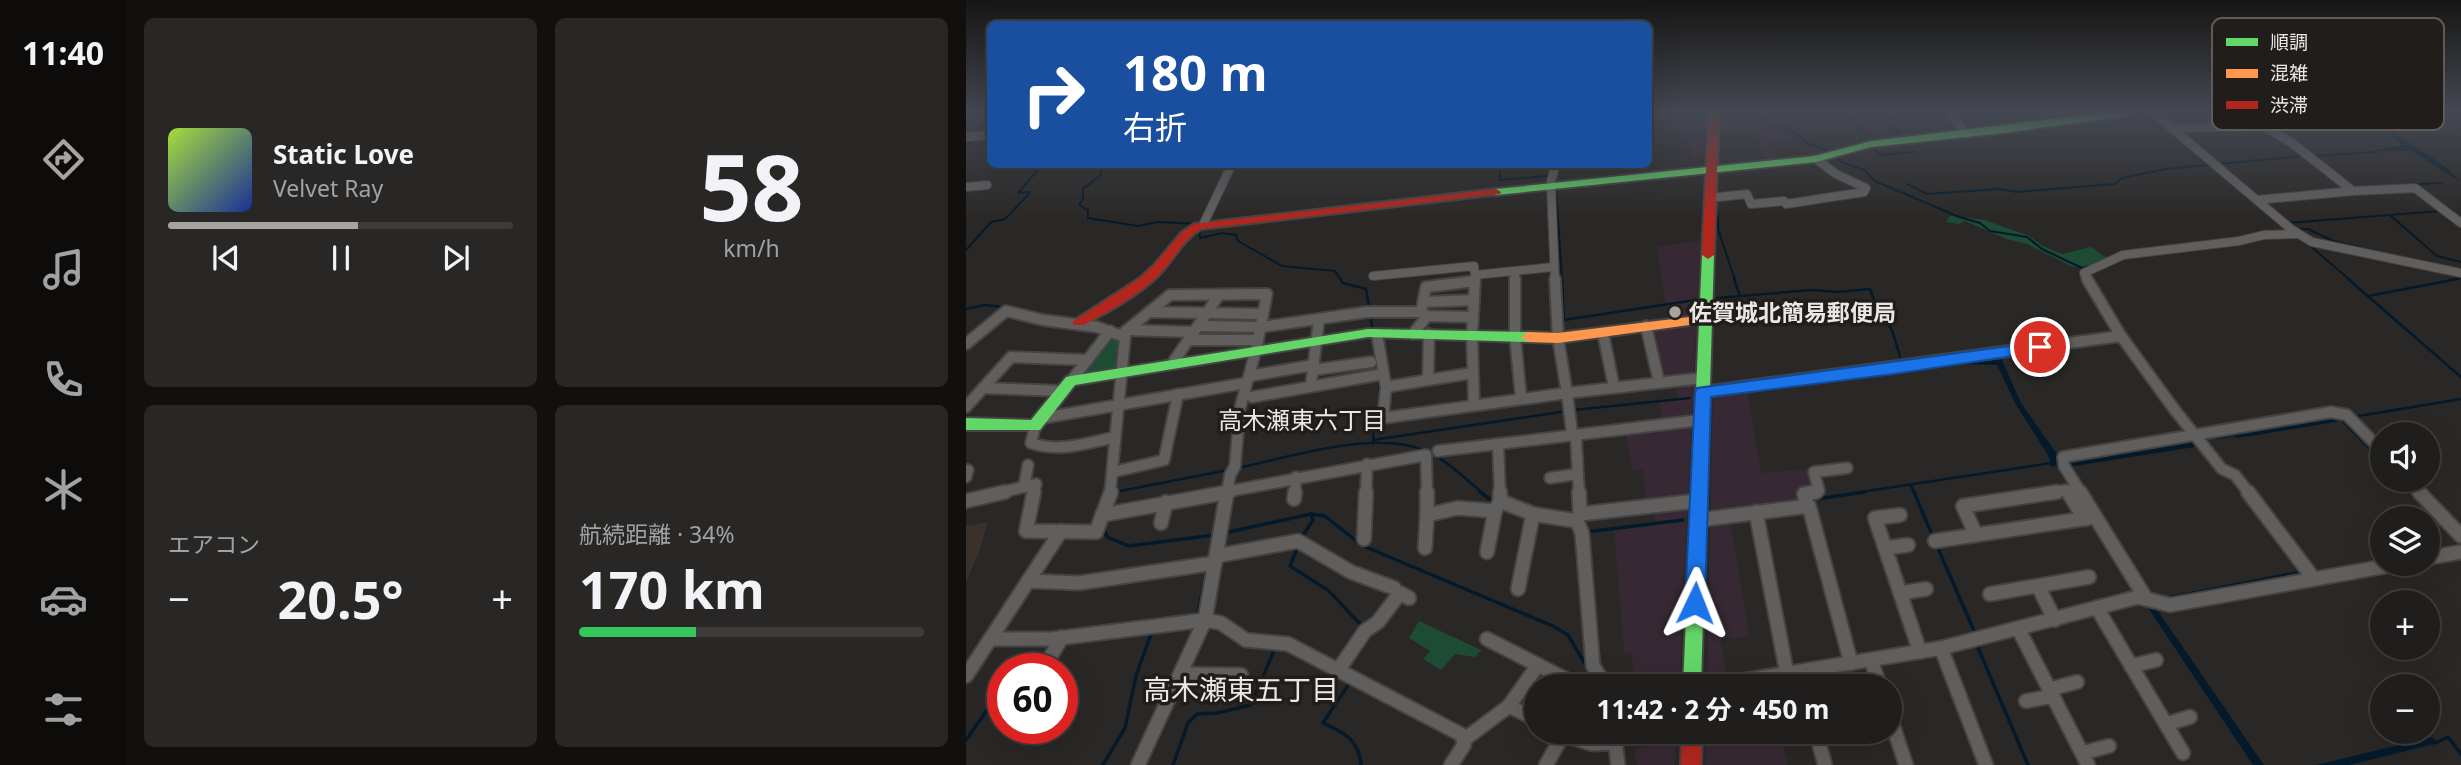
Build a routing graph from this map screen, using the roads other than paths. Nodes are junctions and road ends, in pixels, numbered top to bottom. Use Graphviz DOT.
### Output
graph roads {
  1 [pos="1711,149"];
  2 [pos="1844,149"];
  3 [pos="2196,149"];
  4 [pos="2298,149"];
  5 [pos="1827,156"];
  6 [pos="1230,168"];
  7 [pos="1555,168"];
  8 [pos="1710,170"];
  9 [pos="1553,183"];
  10 [pos="987,185"];
  11 [pos="966,187"];
  12 [pos="2353,191"];
  13 [pos="1709,198"];
  14 [pos="2257,200"];
  15 [pos="2461,223"];
  16 [pos="1206,225"];
  17 [pos="2294,232"];
  18 [pos="1553,267"];
  19 [pos="1515,271"];
  20 [pos="2461,273"];
  21 [pos="1373,276"];
  22 [pos="1475,278"];
  23 [pos="1219,295"];
  24 [pos="1474,300"];
  25 [pos="1424,310"];
  26 [pos="1149,312"];
  27 [pos="1207,313"];
  28 [pos="1264,314"];
  29 [pos="1473,317"];
  30 [pos="1319,318"];
  31 [pos="1706,319"];
  32 [pos="1082,320"];
  33 [pos="1646,326"];
  34 [pos="1261,327"];
  35 [pos="1119,332"];
  36 [pos="1603,332"];
  37 [pos="1193,333"];
  38 [pos="1373,334"];
  39 [pos="1413,334"];
  40 [pos="1429,334"];
  41 [pos="1472,336"];
  42 [pos="1515,336"];
  43 [pos="2121,336"];
  44 [pos="1558,338"];
  45 [pos="1316,341"];
  46 [pos="966,344"];
  47 [pos="1257,345"];
  48 [pos="1088,359"];
  49 [pos="1371,362"];
  50 [pos="1172,364"];
  51 [pos="1313,368"];
  52 [pos="1125,372"];
  53 [pos="1473,373"];
  54 [pos="1379,375"];
  55 [pos="1247,379"];
  56 [pos="1428,380"];
  57 [pos="1660,382"];
  58 [pos="1311,385"];
  59 [pos="1703,385"];
  60 [pos="1067,386"];
  61 [pos="1386,387"];
  62 [pos="1614,387"];
  63 [pos="983,388"];
  64 [pos="1567,393"];
  65 [pos="1178,394"];
  66 [pos="1252,397"];
  67 [pos="1521,398"];
  68 [pos="1122,404"];
  69 [pos="1474,405"];
  70 [pos="966,408"];
  71 [pos="1701,421"];
  72 [pos="1039,422"];
  73 [pos="966,424"];
  74 [pos="1572,433"];
  75 [pos="1115,437"];
  76 [pos="2200,440"];
  77 [pos="2370,440"];
  78 [pos="1498,443"];
  79 [pos="1438,451"];
  80 [pos="1367,464"];
  81 [pos="1028,465"];
  82 [pos="1847,468"];
  83 [pos="1117,471"];
  84 [pos="1577,474"];
  85 [pos="1296,477"];
  86 [pos="1550,478"];
  87 [pos="1024,487"];
  88 [pos="1228,490"];
  89 [pos="2419,492"];
  90 [pos="1294,499"];
  91 [pos="966,501"];
  92 [pos="1697,501"];
  93 [pos="1166,502"];
  94 [pos="1806,502"];
  95 [pos="1498,506"];
  96 [pos="1756,513"];
  97 [pos="1106,514"];
  98 [pos="1427,515"];
  99 [pos="1900,515"];
  100 [pos="1533,518"];
  101 [pos="2090,518"];
  102 [pos="1698,520"];
  103 [pos="1161,523"];
  104 [pos="1580,524"];
  105 [pos="1061,531"];
  106 [pos="1976,535"];
  107 [pos="2461,536"];
  108 [pos="1364,538"];
  109 [pos="1935,541"];
  110 [pos="1908,545"];
  111 [pos="1425,548"];
  112 [pos="1885,548"];
  113 [pos="1487,552"];
  114 [pos="2461,552"];
  115 [pos="2440,556"];
  116 [pos="1211,562"];
  117 [pos="2370,567"];
  118 [pos="2310,574"];
  119 [pos="2089,578"];
  120 [pos="1028,581"];
  121 [pos="2038,586"];
  122 [pos="1394,588"];
  123 [pos="1518,589"];
  124 [pos="1926,589"];
  125 [pos="1900,593"];
  126 [pos="1990,594"];
  127 [pos="2142,597"];
  128 [pos="1409,598"];
  129 [pos="2097,608"];
  130 [pos="1199,620"];
  131 [pos="2055,620"];
  132 [pos="2019,629"];
  133 [pos="1062,637"];
  134 [pos="991,639"];
  135 [pos="1487,639"];
  136 [pos="1918,648"];
  137 [pos="1941,648"];
  138 [pos="1053,653"];
  139 [pos="1850,660"];
  140 [pos="1871,660"];
  141 [pos="2156,660"];
  142 [pos="1538,665"];
  143 [pos="2131,666"];
  144 [pos="1341,670"];
  145 [pos="1181,674"];
  146 [pos="1556,674"];
  147 [pos="1598,674"];
  148 [pos="1692,674"];
  149 [pos="1793,674"];
  150 [pos="1876,674"];
  151 [pos="966,676"];
  152 [pos="1241,676"];
  153 [pos="2077,682"];
  154 [pos="2052,692"];
  155 [pos="2026,701"];
  156 [pos="1508,706"];
  157 [pos="1524,714"];
  158 [pos="2190,717"];
  159 [pos="2166,723"];
  160 [pos="1465,739"];
  161 [pos="1556,744"];
  162 [pos="1612,744"];
  163 [pos="1692,744"];
  164 [pos="1819,744"];
  165 [pos="1899,744"];
  166 [pos="2109,746"];
  167 [pos="2183,753"];
  168 [pos="2085,759"];
  169 [pos="1138,765"];
  170 [pos="1451,765"];
  171 [pos="1546,765"];
  172 [pos="1618,765"];
  173 [pos="1691,765"];
  174 [pos="1825,765"];
  175 [pos="1906,765"];
  176 [pos="1986,765"];
  1 -- 8 [label="street"];
  2 -- 5 [label="street"];
  3 -- 14 [label="street"];
  4 -- 12 [label="street"];
  5 -- 8 [label="street"];
  5 -- 13 [label="street"];
  6 -- 16 [label="street"];
  7 -- 9 [label="street"];
  8 -- 9 [label="street"];
  8 -- 13 [label="street"];
  9 -- 16 [label="street"];
  9 -- 18 [label="street"];
  10 -- 11 [label="street"];
  12 -- 14 [label="street"];
  12 -- 15 [label="street"];
  13 -- 31 [label="street"];
  14 -- 17 [label="street"];
  16 -- 32 [label="street"];
  17 -- 20 [label="street"];
  17 -- 43 [label="street"];
  18 -- 19 [label="street"];
  18 -- 44 [label="street"];
  19 -- 22 [label="street"];
  19 -- 42 [label="street"];
  21 -- 22 [label="street"];
  22 -- 24 [label="street"];
  22 -- 25 [label="street"];
  23 -- 26 [label="street"];
  23 -- 27 [label="street"];
  23 -- 28 [label="street"];
  24 -- 25 [label="street"];
  24 -- 29 [label="street"];
  25 -- 29 [label="street"];
  25 -- 30 [label="street"];
  25 -- 39 [label="street"];
  26 -- 27 [label="street"];
  26 -- 35 [label="street"];
  27 -- 28 [label="street"];
  27 -- 37 [label="street"];
  28 -- 34 [label="street"];
  29 -- 41 [label="street"];
  30 -- 34 [label="street"];
  30 -- 45 [label="street"];
  31 -- 33 [label="street"];
  31 -- 59 [label="street"];
  32 -- 35 [label="street"];
  32 -- 46 [label="street"];
  33 -- 36 [label="street"];
  33 -- 57 [label="street"];
  34 -- 37 [label="street"];
  34 -- 47 [label="street"];
  35 -- 37 [label="street"];
  35 -- 48 [label="street"];
  35 -- 52 [label="street"];
  36 -- 44 [label="street"];
  36 -- 62 [label="street"];
  37 -- 47 [label="street"];
  37 -- 50 [label="street"];
  38 -- 39 [label="street"];
  38 -- 45 [label="street"];
  38 -- 54 [label="street"];
  39 -- 40 [label="street"];
  40 -- 41 [label="street"];
  40 -- 56 [label="street"];
  41 -- 42 [label="street"];
  41 -- 53 [label="street"];
  42 -- 44 [label="street"];
  42 -- 67 [label="street"];
  43 -- 59 [label="street"];
  43 -- 76 [label="street"];
  44 -- 64 [label="street"];
  45 -- 47 [label="street"];
  45 -- 51 [label="street"];
  47 -- 50 [label="street"];
  47 -- 55 [label="street"];
  48 -- 60 [label="street"];
  48 -- 63 [label="street"];
  49 -- 51 [label="street"];
  50 -- 52 [label="street"];
  51 -- 55 [label="street"];
  51 -- 58 [label="street"];
  52 -- 60 [label="street"];
  52 -- 68 [label="street"];
  53 -- 56 [label="street"];
  53 -- 69 [label="street"];
  54 -- 58 [label="street"];
  54 -- 61 [label="street"];
  55 -- 65 [label="street"];
  55 -- 88 [label="street"];
  56 -- 61 [label="street"];
  57 -- 59 [label="street"];
  57 -- 62 [label="street"];
  58 -- 66 [label="street"];
  59 -- 71 [label="street"];
  60 -- 63 [label="street"];
  60 -- 72 [label="street"];
  61 -- 69 [label="street"];
  62 -- 64 [label="street"];
  63 -- 70 [label="street"];
  64 -- 67 [label="street"];
  64 -- 74 [label="street"];
  65 -- 68 [label="street"];
  65 -- 83 [label="street"];
  67 -- 69 [label="street"];
  68 -- 72 [label="street"];
  68 -- 75 [label="street"];
  71 -- 74 [label="street"];
  71 -- 92 [label="street"];
  72 -- 73 [label="street"];
  72 -- 75 [label="street"];
  74 -- 78 [label="street"];
  74 -- 84 [label="street"];
  75 -- 83 [label="street"];
  76 -- 77 [label="street"];
  76 -- 101 [label="street"];
  76 -- 118 [label="street"];
  78 -- 79 [label="street"];
  78 -- 95 [label="street"];
  80 -- 85 [label="street"];
  80 -- 98 [label="street"];
  80 -- 108 [label="street"];
  81 -- 87 [label="street"];
  82 -- 94 [label="street"];
  83 -- 97 [label="street"];
  84 -- 86 [label="street"];
  84 -- 104 [label="street"];
  85 -- 88 [label="street"];
  85 -- 90 [label="street"];
  87 -- 91 [label="street"];
  87 -- 105 [label="street"];
  88 -- 93 [label="street"];
  88 -- 116 [label="street"];
  89 -- 107 [label="street"];
  92 -- 102 [label="street"];
  92 -- 104 [label="street"];
  93 -- 97 [label="street"];
  93 -- 103 [label="street"];
  94 -- 96 [label="street"];
  94 -- 139 [label="street"];
  95 -- 98 [label="street"];
  95 -- 100 [label="street"];
  95 -- 113 [label="street"];
  96 -- 102 [label="street"];
  96 -- 149 [label="street"];
  97 -- 105 [label="street"];
  98 -- 111 [label="street"];
  99 -- 112 [label="street"];
  100 -- 104 [label="street"];
  100 -- 123 [label="street"];
  101 -- 106 [label="street"];
  101 -- 106 [label="street"];
  101 -- 127 [label="street"];
  102 -- 148 [label="street"];
  104 -- 147 [label="street"];
  105 -- 120 [label="street"];
  106 -- 109 [label="street"];
  110 -- 112 [label="street"];
  112 -- 125 [label="street"];
  114 -- 115 [label="street"];
  116 -- 120 [label="street"];
  116 -- 122 [label="street"];
  116 -- 130 [label="street"];
  117 -- 118 [label="street"];
  118 -- 127 [label="street"];
  119 -- 121 [label="street"];
  120 -- 134 [label="street"];
  121 -- 126 [label="street"];
  121 -- 131 [label="street"];
  124 -- 125 [label="street"];
  125 -- 136 [label="street"];
  127 -- 129 [label="street"];
  128 -- 144 [label="street"];
  129 -- 131 [label="street"];
  129 -- 143 [label="street"];
  130 -- 133 [label="street"];
  130 -- 144 [label="street"];
  130 -- 145 [label="street"];
  131 -- 132 [label="street"];
  132 -- 137 [label="street"];
  132 -- 154 [label="street"];
  133 -- 134 [label="street"];
  133 -- 138 [label="street"];
  134 -- 151 [label="street"];
  135 -- 142 [label="street"];
  136 -- 137 [label="street"];
  136 -- 140 [label="street"];
  137 -- 176 [label="street"];
  139 -- 140 [label="street"];
  139 -- 149 [label="street"];
  140 -- 150 [label="street"];
  141 -- 143 [label="street"];
  142 -- 146 [label="street"];
  142 -- 156 [label="street"];
  143 -- 159 [label="street"];
  144 -- 160 [label="street"];
  145 -- 152 [label="street"];
  145 -- 169 [label="street"];
  153 -- 154 [label="street"];
  154 -- 155 [label="street"];
  154 -- 168 [label="street"];
  156 -- 157 [label="street"];
  156 -- 160 [label="street"];
  158 -- 159 [label="street"];
  159 -- 167 [label="street"];
  160 -- 170 [label="street"];
  161 -- 171 [label="street"];
  162 -- 172 [label="street"];
  163 -- 173 [label="street"];
  164 -- 174 [label="street"];
  165 -- 175 [label="street"];
  166 -- 168 [label="street"];
}
